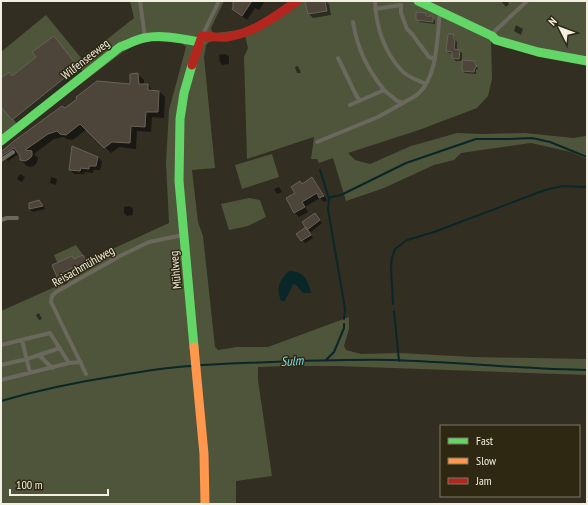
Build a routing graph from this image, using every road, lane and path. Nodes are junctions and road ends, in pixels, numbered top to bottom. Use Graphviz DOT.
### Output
graph roads {
  1 [pos="140,1"];
  2 [pos="219,1"];
  3 [pos="297,1"];
  4 [pos="375,1"];
  5 [pos="418,1"];
  6 [pos="527,1"];
  7 [pos="375,9"];
  8 [pos="440,12"];
  9 [pos="353,22"];
  10 [pos="492,36"];
  11 [pos="145,38"];
  12 [pos="201,39"];
  13 [pos="338,58"];
  14 [pos="435,59"];
  15 [pos="587,62"];
  16 [pos="426,84"];
  17 [pos="384,90"];
  18 [pos="360,100"];
  19 [pos="403,103"];
  20 [pos="350,105"];
  21 [pos="1,141"];
  22 [pos="317,142"];
  23 [pos="13,152"];
  24 [pos="1,160"];
  25 [pos="17,218"];
  26 [pos="1,220"];
  27 [pos="184,235"];
  28 [pos="22,340"];
  29 [pos="1,345"];
  30 [pos="60,348"];
  31 [pos="39,355"];
  32 [pos="27,359"];
  33 [pos="80,362"];
  34 [pos="69,363"];
  35 [pos="1,365"];
  36 [pos="52,368"];
  37 [pos="30,373"];
  38 [pos="86,374"];
  39 [pos="1,379"];
  40 [pos="206,504"];
  1 -- 11 [label="lane"];
  2 -- 12 [label="lane"];
  3 -- 12 [label="street, Wilfenseeweg"];
  4 -- 7 [label="lane"];
  5 -- 8 [label="street"];
  6 -- 10 [label="lane"];
  7 -- 14 [label="lane"];
  7 -- 16 [label="lane"];
  8 -- 10 [label="street"];
  8 -- 14 [label="lane"];
  9 -- 17 [label="lane"];
  10 -- 15 [label="street"];
  11 -- 12 [label="street, Wilfenseeweg"];
  11 -- 21 [label="street, Wilfenseeweg"];
  12 -- 27 [label="street, Mühlweg"];
  13 -- 18 [label="lane"];
  14 -- 16 [label="lane"];
  16 -- 19 [label="lane"];
  17 -- 18 [label="lane"];
  17 -- 19 [label="lane"];
  18 -- 20 [label="lane"];
  19 -- 22 [label="lane"];
  23 -- 24 [label="lane"];
  25 -- 26 [label="lane"];
  27 -- 33 [label="lane, Reisachmühlweg"];
  27 -- 40 [label="street, Mühlweg"];
  28 -- 29 [label="lane"];
  28 -- 30 [label="lane"];
  28 -- 32 [label="lane"];
  30 -- 31 [label="lane"];
  30 -- 34 [label="lane"];
  31 -- 32 [label="lane"];
  31 -- 36 [label="lane"];
  32 -- 35 [label="lane"];
  32 -- 37 [label="lane"];
  33 -- 34 [label="lane"];
  33 -- 38 [label="lane, Reisachmühlweg"];
  34 -- 36 [label="lane"];
  36 -- 37 [label="lane"];
  37 -- 39 [label="lane"];
}
